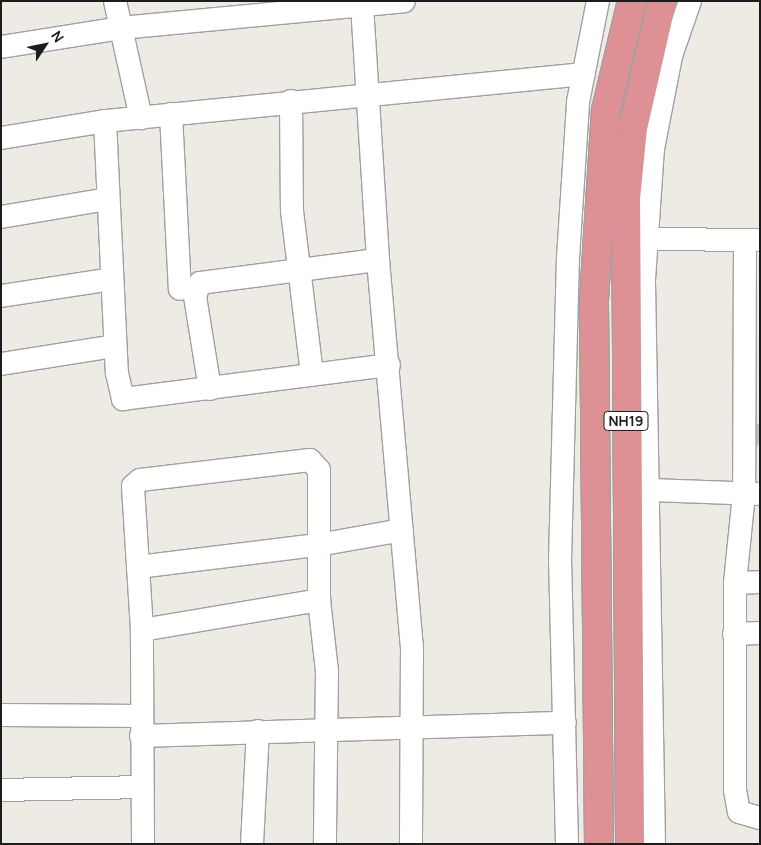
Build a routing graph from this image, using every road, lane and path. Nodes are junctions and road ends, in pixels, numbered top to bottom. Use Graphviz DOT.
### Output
graph roads {
  1 [pos="115,1"];
  2 [pos="404,1"];
  3 [pos="598,1"];
  4 [pos="632,1"];
  5 [pos="662,1"];
  6 [pos="690,1"];
  7 [pos="362,5"];
  8 [pos="122,28"];
  9 [pos="1,47"];
  10 [pos="584,74"];
  11 [pos="367,93"];
  12 [pos="291,101"];
  13 [pos="171,114"];
  14 [pos="142,118"];
  15 [pos="105,122"];
  16 [pos="1,138"];
  17 [pos="107,199"];
  18 [pos="1,217"];
  19 [pos="647,239"];
  20 [pos="752,240"];
  21 [pos="378,260"];
  22 [pos="297,270"];
  23 [pos="112,280"];
  24 [pos="180,289"];
  25 [pos="1,296"];
  26 [pos="115,346"];
  27 [pos="1,364"];
  28 [pos="388,365"];
  29 [pos="312,375"];
  30 [pos="210,389"];
  31 [pos="648,490"];
  32 [pos="752,494"];
  33 [pos="402,530"];
  34 [pos="318,545"];
  35 [pos="138,568"];
  36 [pos="735,582"];
  37 [pos="760,582"];
  38 [pos="319,600"];
  39 [pos="142,630"];
  40 [pos="760,632"];
  41 [pos="734,634"];
  42 [pos="1,715"];
  43 [pos="565,723"];
  44 [pos="141,726"];
  45 [pos="412,726"];
  46 [pos="328,728"];
  47 [pos="258,731"];
  48 [pos="141,787"];
  49 [pos="1,790"];
  50 [pos="760,818"];
  51 [pos="143,844"];
  52 [pos="252,844"];
  53 [pos="325,844"];
  54 [pos="411,844"];
  55 [pos="567,844"];
  56 [pos="599,844"];
  57 [pos="630,844"];
  58 [pos="654,844"];
  1 -- 8 [label="street"];
  2 -- 7 [label="street"];
  3 -- 10 [label="street"];
  4 -- 56 [label="highway, NH19"];
  5 -- 57 [label="highway, NH19"];
  6 -- 19 [label="street"];
  7 -- 8 [label="street"];
  7 -- 11 [label="street"];
  8 -- 9 [label="street"];
  8 -- 14 [label="street"];
  10 -- 11 [label="street"];
  10 -- 43 [label="street"];
  11 -- 12 [label="street"];
  11 -- 21 [label="street"];
  12 -- 13 [label="street"];
  12 -- 22 [label="street"];
  13 -- 14 [label="street"];
  13 -- 24 [label="street"];
  14 -- 15 [label="street"];
  15 -- 16 [label="street"];
  15 -- 17 [label="street"];
  17 -- 18 [label="street"];
  17 -- 23 [label="street"];
  19 -- 20 [label="street"];
  19 -- 31 [label="street"];
  20 -- 32 [label="street"];
  21 -- 22 [label="street"];
  21 -- 28 [label="street"];
  22 -- 29 [label="street"];
  22 -- 30 [label="street"];
  23 -- 25 [label="street"];
  23 -- 26 [label="street"];
  26 -- 27 [label="street"];
  26 -- 30 [label="street"];
  28 -- 29 [label="street"];
  28 -- 33 [label="street"];
  29 -- 30 [label="street"];
  31 -- 32 [label="street"];
  31 -- 58 [label="street"];
  32 -- 36 [label="street"];
  33 -- 34 [label="street"];
  33 -- 45 [label="street"];
  34 -- 35 [label="street"];
  34 -- 35 [label="street"];
  34 -- 38 [label="street"];
  35 -- 39 [label="street"];
  36 -- 37 [label="street"];
  36 -- 41 [label="street"];
  38 -- 39 [label="street"];
  38 -- 46 [label="street"];
  39 -- 44 [label="street"];
  40 -- 41 [label="street"];
  41 -- 50 [label="street"];
  42 -- 44 [label="street"];
  43 -- 45 [label="street"];
  43 -- 55 [label="street"];
  44 -- 47 [label="street"];
  44 -- 48 [label="street"];
  45 -- 46 [label="street"];
  45 -- 54 [label="street"];
  46 -- 47 [label="street"];
  46 -- 53 [label="street"];
  47 -- 52 [label="street"];
  48 -- 49 [label="street"];
  48 -- 51 [label="street"];
}
